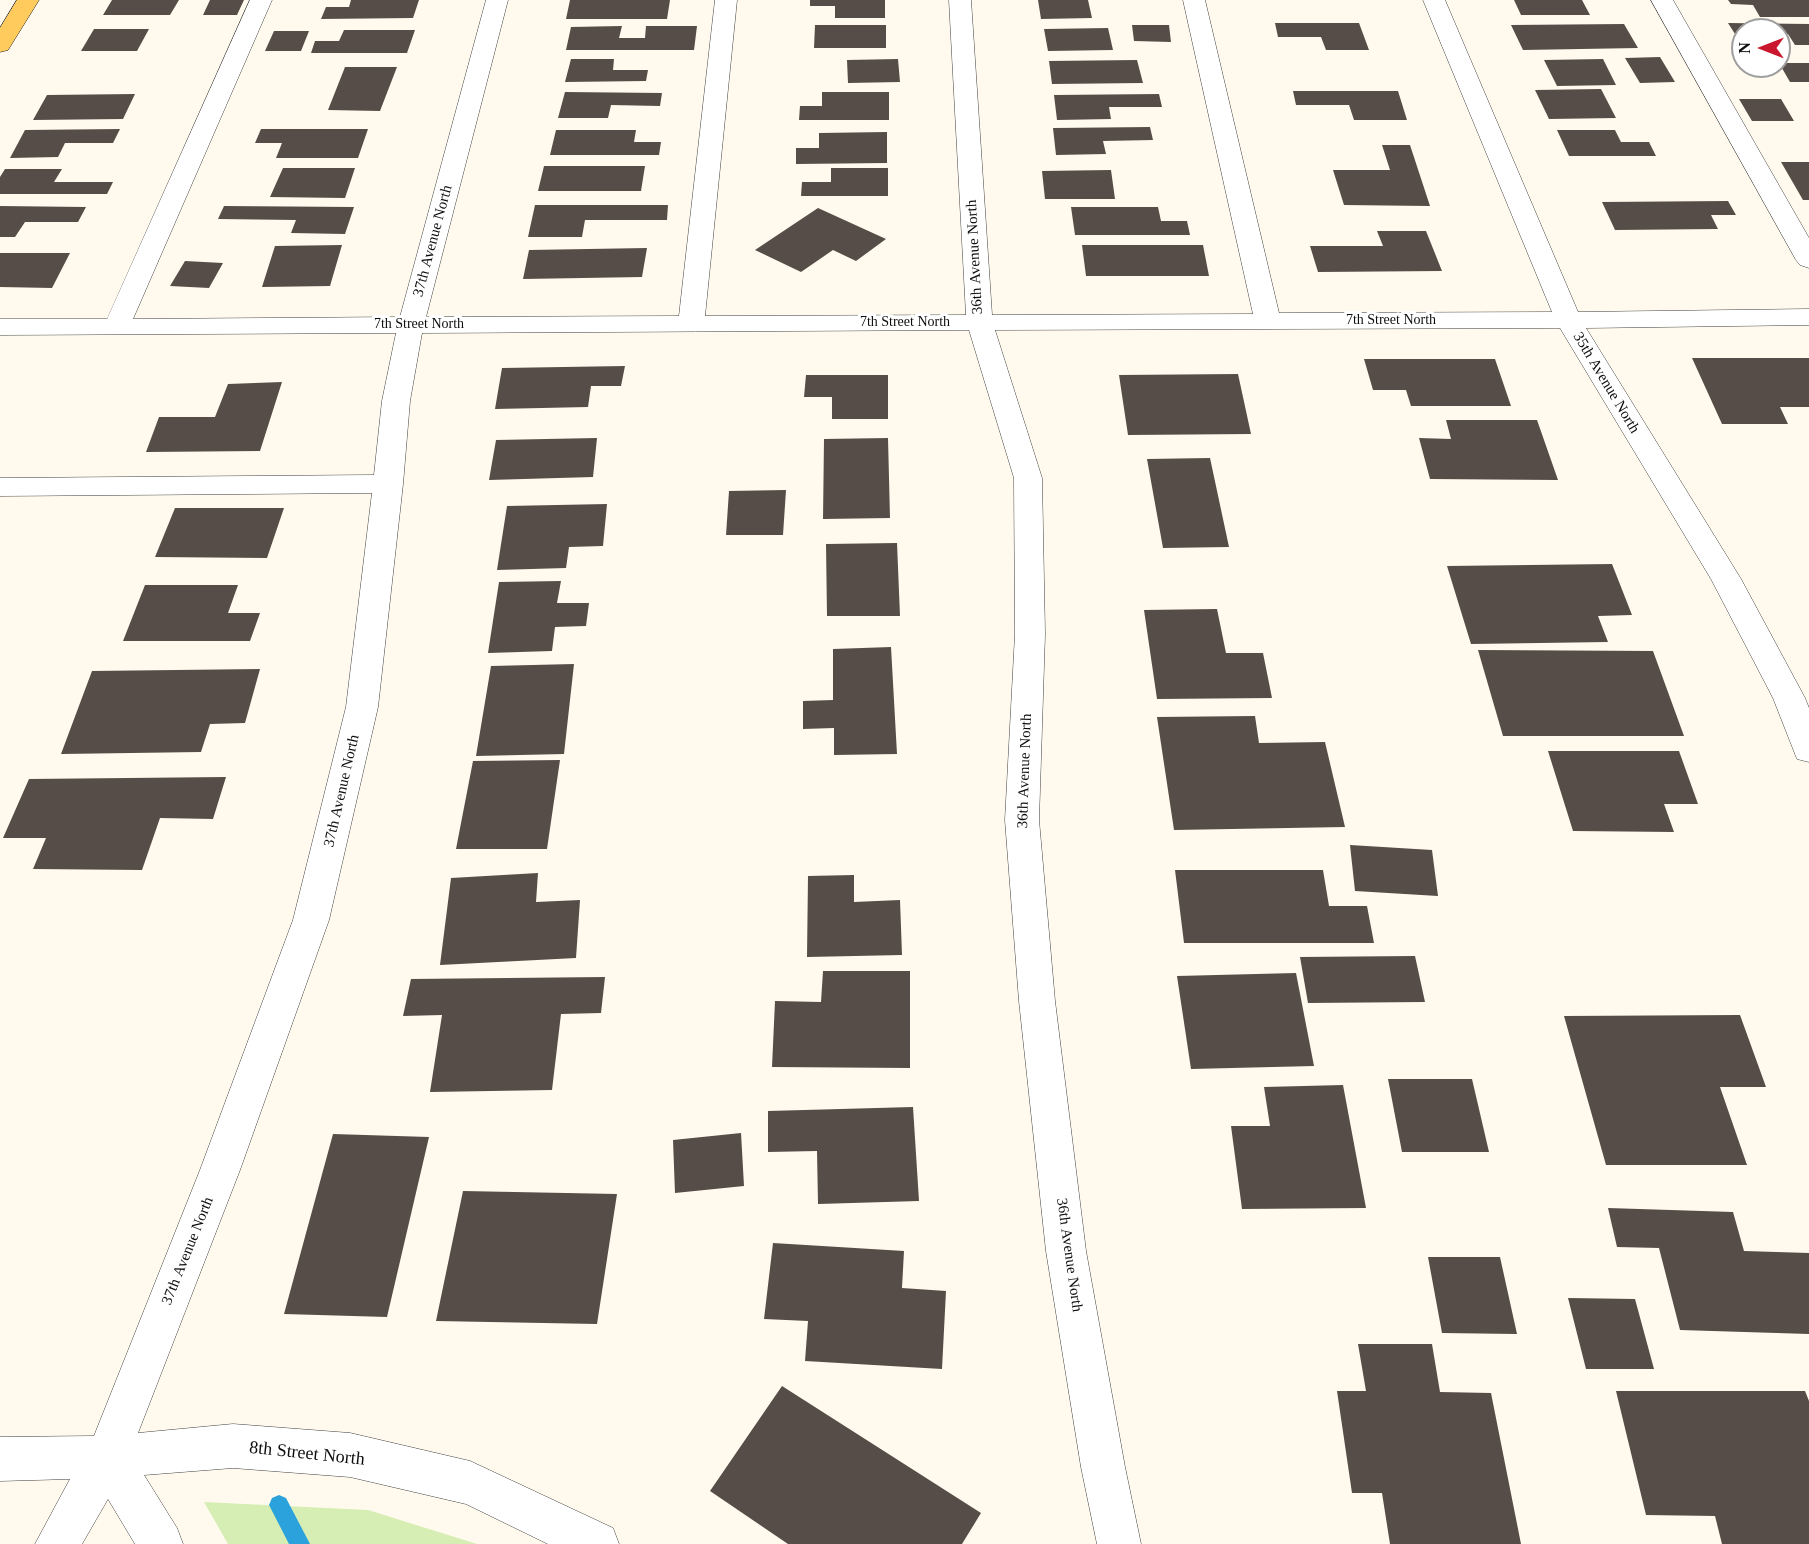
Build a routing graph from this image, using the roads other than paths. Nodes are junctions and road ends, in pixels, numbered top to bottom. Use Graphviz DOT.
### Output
graph roads {
  1 [pos="28,0"];
  2 [pos="261,0"];
  3 [pos="496,0"];
  4 [pos="726,0"];
  5 [pos="960,0"];
  6 [pos="1194,0"];
  7 [pos="1434,0"];
  8 [pos="1662,0"];
  9 [pos="0,45"];
  10 [pos="1809,260"];
  11 [pos="1809,317"];
  12 [pos="1568,320"];
  13 [pos="1268,321"];
  14 [pos="979,322"];
  15 [pos="691,323"];
  16 [pos="411,324"];
  17 [pos="117,326"];
  18 [pos="0,327"];
  19 [pos="389,484"];
  20 [pos="0,487"];
  21 [pos="1809,750"];
  22 [pos="107,1457"];
  23 [pos="0,1459"];
  24 [pos="57,1544"];
  25 [pos="161,1544"];
  26 [pos="597,1544"];
  27 [pos="1119,1544"];
  1 -- 9 [label="main road"];
  2 -- 17 [label="street"];
  3 -- 16 [label="street, 37th Avenue North"];
  4 -- 15 [label="street"];
  5 -- 14 [label="street, 36th Avenue North"];
  6 -- 13 [label="street"];
  7 -- 12 [label="street, 35th Avenue North"];
  8 -- 10 [label="street"];
  11 -- 12 [label="street, 7th Street North"];
  12 -- 13 [label="street, 7th Street North"];
  12 -- 21 [label="street, 35th Avenue North"];
  13 -- 14 [label="street, 7th Street North"];
  14 -- 15 [label="street, 7th Street North"];
  14 -- 27 [label="street, 36th Avenue North"];
  15 -- 16 [label="street, 7th Street North"];
  16 -- 17 [label="street, 7th Street North"];
  16 -- 19 [label="street, 37th Avenue North"];
  17 -- 18 [label="street, 7th Street North"];
  19 -- 20 [label="street"];
  19 -- 22 [label="street, 37th Avenue North"];
  22 -- 23 [label="street, 8th Street North"];
  22 -- 24 [label="street, 37th Avenue North"];
  22 -- 25 [label="street"];
  22 -- 26 [label="street, 8th Street North"];
}
